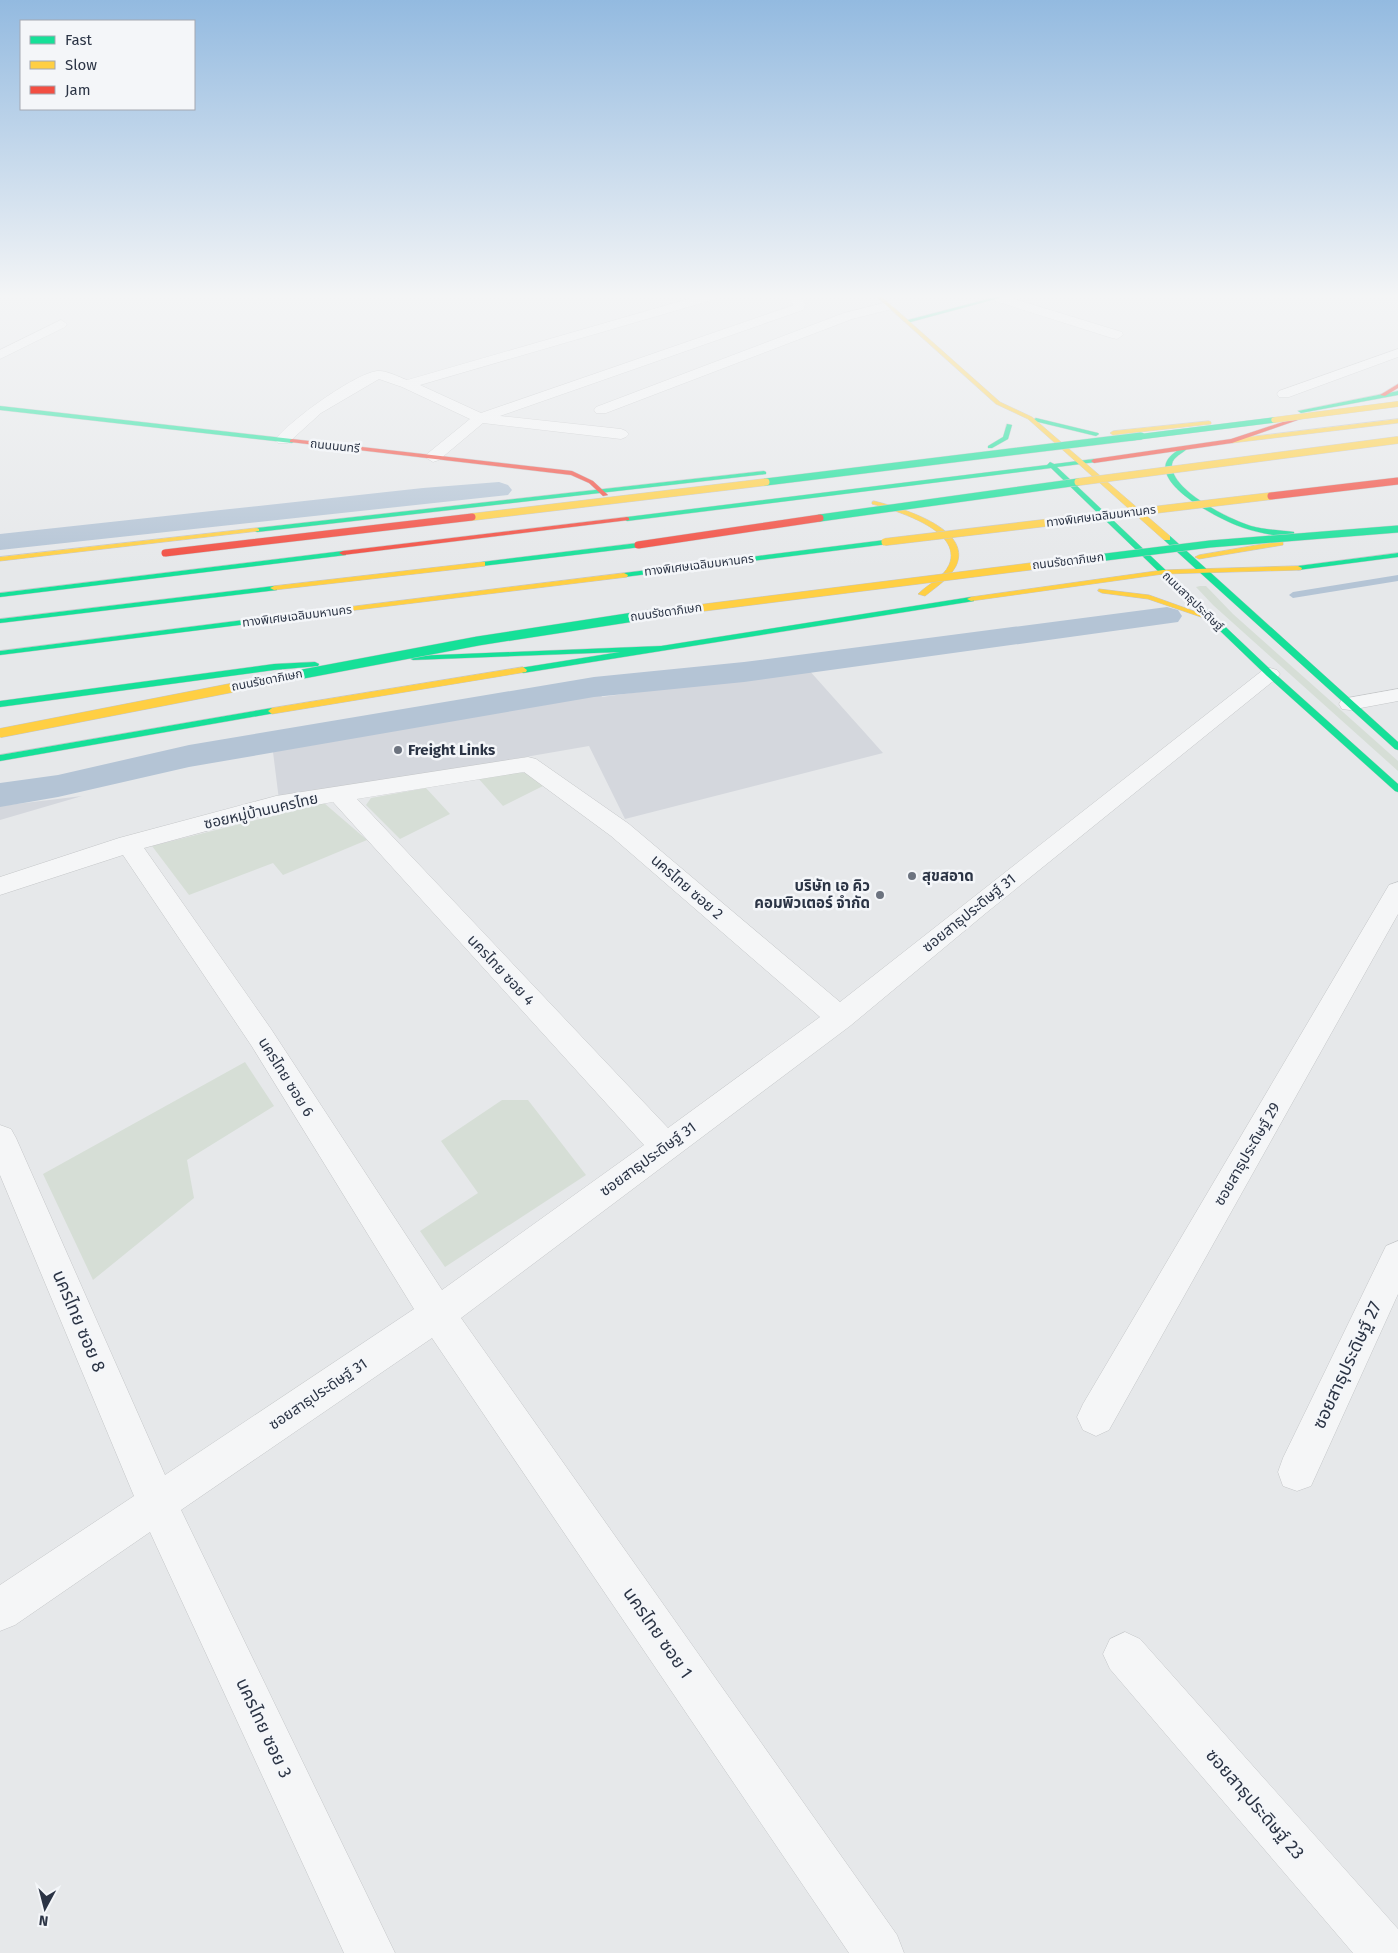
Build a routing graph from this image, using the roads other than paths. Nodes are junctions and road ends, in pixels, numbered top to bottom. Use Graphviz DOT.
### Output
graph roads {
  1 [pos="352,388"];
  2 [pos="417,388"];
  3 [pos="566,388"];
  4 [pos="658,388"];
  5 [pos="982,388"];
  6 [pos="1300,388"];
  7 [pos="1394,388"];
  8 [pos="1398,393"];
  9 [pos="1284,394"];
  10 [pos="1383,395"];
  11 [pos="998,403"];
  12 [pos="1398,404"];
  13 [pos="1334,406"];
  14 [pos="0,408"];
  15 [pos="601,410"];
  16 [pos="480,418"];
  17 [pos="1030,418"];
  18 [pos="1398,420"];
  19 [pos="1009,424"];
  20 [pos="621,434"];
  21 [pos="1096,434"];
  22 [pos="1024,439"];
  23 [pos="283,440"];
  24 [pos="1054,440"];
  25 [pos="1398,440"];
  26 [pos="1232,441"];
  27 [pos="990,447"];
  28 [pos="1186,448"];
  29 [pos="433,457"];
  30 [pos="1080,463"];
  31 [pos="522,467"];
  32 [pos="1054,467"];
  33 [pos="744,476"];
  34 [pos="1398,481"];
  35 [pos="1191,483"];
  36 [pos="1162,486"];
  37 [pos="554,488"];
  38 [pos="602,490"];
  39 [pos="1132,490"];
  40 [pos="820,496"];
  41 [pos="1063,497"];
  42 [pos="1014,503"];
  43 [pos="1267,508"];
  44 [pos="664,516"];
  45 [pos="622,521"];
  46 [pos="1398,525"];
  47 [pos="1398,529"];
  48 [pos="1317,537"];
  49 [pos="885,542"];
  50 [pos="638,545"];
  51 [pos="155,554"];
  52 [pos="1398,555"];
  53 [pos="0,559"];
  54 [pos="1190,559"];
  55 [pos="1290,568"];
  56 [pos="1204,571"];
  57 [pos="1163,572"];
  58 [pos="1268,580"];
  59 [pos="1037,591"];
  60 [pos="1251,594"];
  61 [pos="0,595"];
  62 [pos="907,608"];
  63 [pos="1245,608"];
  64 [pos="1212,619"];
  65 [pos="0,621"];
  66 [pos="661,648"];
  67 [pos="0,654"];
  68 [pos="1270,674"];
  69 [pos="1398,695"];
  70 [pos="0,704"];
  71 [pos="1350,704"];
  72 [pos="0,733"];
  73 [pos="1398,746"];
  74 [pos="0,758"];
  75 [pos="528,764"];
  76 [pos="1398,789"];
  77 [pos="338,793"];
  78 [pos="128,844"];
  79 [pos="0,886"];
  80 [pos="1398,891"];
  81 [pos="840,1018"];
  82 [pos="0,1138"];
  83 [pos="665,1146"];
  84 [pos="1398,1257"];
  85 [pos="436,1314"];
  86 [pos="1096,1417"];
  87 [pos="1297,1472"];
  88 [pos="158,1503"];
  89 [pos="0,1610"];
  90 [pos="1125,1654"];
  91 [pos="370,1953"];
  92 [pos="879,1953"];
  93 [pos="1386,1953"];
  1 -- 23 [label="street"];
  2 -- 16 [label="street"];
  3 -- 16 [label="street"];
  4 -- 15 [label="street"];
  5 -- 11 [label="main road, ถนนสาธุประดิษฐ์"];
  6 -- 9 [label="street"];
  7 -- 10 [label="main road"];
  8 -- 10 [label="main road"];
  10 -- 13 [label="main road"];
  11 -- 17 [label="main road, ถนนสาธุประดิษฐ์"];
  11 -- 19 [label="main road, ถนนสาธุประดิษฐ์"];
  12 -- 51 [label="main road, bridge"];
  13 -- 21 [label="main road"];
  13 -- 26 [label="main road"];
  14 -- 23 [label="main road, ถนนนนทรี"];
  16 -- 20 [label="street"];
  16 -- 29 [label="street"];
  17 -- 21 [label="main road"];
  17 -- 24 [label="main road, ถนนสาธุประดิษฐ์"];
  18 -- 26 [label="main road"];
  19 -- 22 [label="main road, ถนนสาธุประดิษฐ์"];
  19 -- 27 [label="main road"];
  21 -- 24 [label="main road"];
  22 -- 24 [label="main road"];
  22 -- 27 [label="main road"];
  22 -- 32 [label="main road, ถนนสาธุประดิษฐ์"];
  23 -- 29 [label="main road, ถนนนนทรี"];
  24 -- 30 [label="main road, ถนนสาธุประดิษฐ์"];
  25 -- 50 [label="main road, bridge"];
  26 -- 28 [label="main road"];
  27 -- 33 [label="main road"];
  28 -- 30 [label="main road"];
  28 -- 48 [label="main road"];
  29 -- 31 [label="main road, ถนนนนทรี"];
  30 -- 32 [label="main road"];
  30 -- 54 [label="main road, ถนนสาธุประดิษฐ์"];
  31 -- 37 [label="main road, ถนนนนทรี"];
  31 -- 38 [label="main road, ถนนนนทรี"];
  32 -- 40 [label="main road"];
  32 -- 57 [label="main road, ถนนสาธุประดิษฐ์"];
  33 -- 38 [label="main road"];
  33 -- 44 [label="main road"];
  34 -- 49 [label="main road, ทางพิเศษเฉลิมมหานคร, bridge"];
  35 -- 36 [label="main road, ทางพิเศษเฉลิมมหานคร"];
  37 -- 38 [label="main road"];
  37 -- 53 [label="main road"];
  38 -- 45 [label="main road, ถนนนนทรี"];
  39 -- 41 [label="main road, ทางพิเศษเฉลิมมหานคร"];
  40 -- 44 [label="main road"];
  40 -- 62 [label="main road"];
  42 -- 50 [label="main road, ทางพิเศษเฉลิมมหานคร, bridge"];
  43 -- 49 [label="main road, bridge"];
  44 -- 45 [label="main road"];
  45 -- 61 [label="main road"];
  46 -- 48 [label="main road, ถนนรัชดาภิเษก"];
  47 -- 72 [label="main road, ถนนรัชดาภิเษก, bridge"];
  48 -- 54 [label="main road, ถนนรัชดาภิเษก"];
  49 -- 67 [label="main road, ทางพิเศษเฉลิมมหานคร"];
  50 -- 65 [label="main road, ทางพิเศษเฉลิมมหานคร"];
  52 -- 55 [label="main road, ถนนรัชดาภิเษก"];
  54 -- 56 [label="main road, ถนนสาธุประดิษฐ์"];
  54 -- 57 [label="main road, ถนนรัชดาภิเษก"];
  55 -- 56 [label="main road, ถนนรัชดาภิเษก"];
  55 -- 58 [label="main road"];
  56 -- 57 [label="main road, ถนนรัชดาภิเษก"];
  56 -- 63 [label="main road, ถนนสาธุประดิษฐ์"];
  57 -- 59 [label="main road, ถนนรัชดาภิเษก"];
  57 -- 64 [label="main road, ถนนสาธุประดิษฐ์"];
  59 -- 62 [label="main road, ถนนรัชดาภิเษก"];
  59 -- 64 [label="main road"];
  60 -- 63 [label="main road"];
  62 -- 66 [label="main road, ถนนรัชดาภิเษก"];
  63 -- 71 [label="main road, ถนนสาธุประดิษฐ์"];
  64 -- 68 [label="main road, ถนนสาธุประดิษฐ์"];
  66 -- 70 [label="main road"];
  66 -- 74 [label="main road, ถนนรัชดาภิเษก"];
  68 -- 76 [label="main road, ถนนสาธุประดิษฐ์"];
  68 -- 81 [label="street, ซอยสาธุประดิษฐ์ 31"];
  69 -- 71 [label="street"];
  71 -- 73 [label="main road, ถนนสาธุประดิษฐ์"];
  75 -- 77 [label="street, ซอยหมู่บ้านนครไทย"];
  75 -- 81 [label="street, นครไทย ซอย 2"];
  77 -- 78 [label="street, ซอยหมู่บ้านนครไทย"];
  77 -- 83 [label="street, นครไทย ซอย 4"];
  78 -- 79 [label="street, ซอยหมู่บ้านนครไทย"];
  78 -- 85 [label="street, นครไทย ซอย 6"];
  80 -- 86 [label="street, ซอยสาธุประดิษฐ์ 29"];
  81 -- 83 [label="street, ซอยสาธุประดิษฐ์ 31"];
  82 -- 88 [label="street, นครไทย ซอย 8"];
  83 -- 85 [label="street, ซอยสาธุประดิษฐ์ 31"];
  84 -- 87 [label="street, ซอยสาธุประดิษฐ์ 27"];
  85 -- 88 [label="street, ซอยสาธุประดิษฐ์ 31"];
  85 -- 92 [label="street, นครไทย ซอย 1"];
  88 -- 89 [label="street, ซอยสาธุประดิษฐ์ 31"];
  88 -- 91 [label="street, นครไทย ซอย 3"];
  90 -- 93 [label="street, ซอยสาธุประดิษฐ์ 23"];
}
